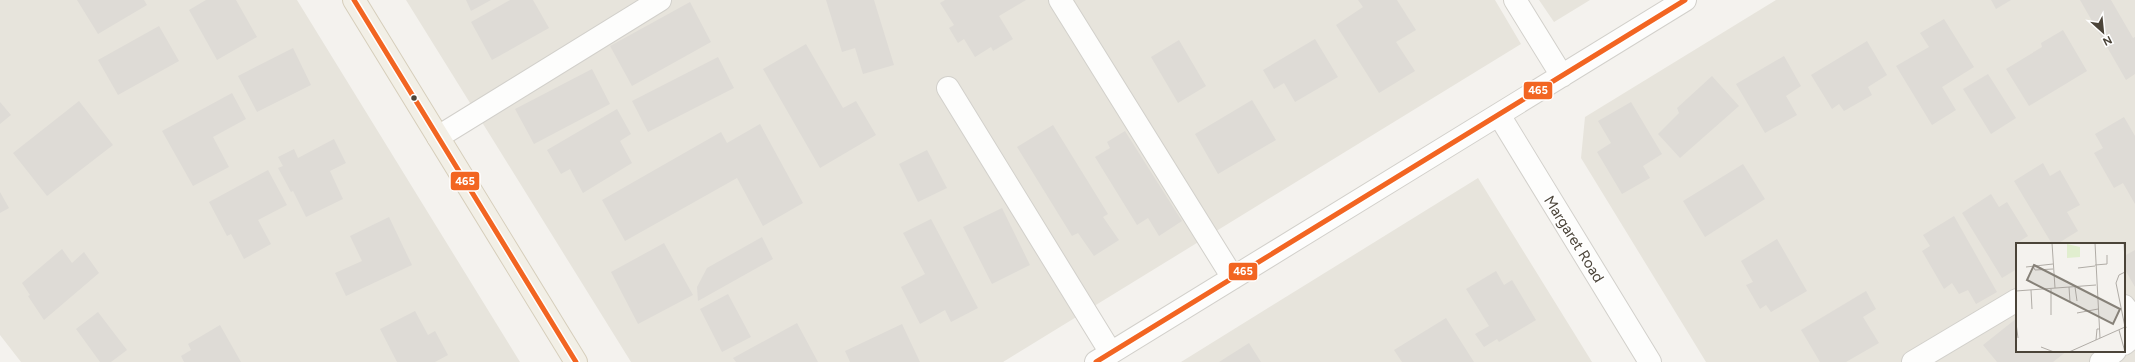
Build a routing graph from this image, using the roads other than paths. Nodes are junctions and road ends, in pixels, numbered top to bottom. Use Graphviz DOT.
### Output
graph roads {
  1 [pos="354,0"];
  2 [pos="660,0"];
  3 [pos="1060,0"];
  4 [pos="1515,0"];
  5 [pos="1685,0"];
  6 [pos="1562,76"];
  7 [pos="948,88"];
  8 [pos="1499,116"];
  9 [pos="438,136"];
  10 [pos="1234,278"];
  11 [pos="2016,301"];
  12 [pos="2125,307"];
  13 [pos="2135,320"];
  14 [pos="2135,335"];
  15 [pos="2125,343"];
  16 [pos="2114,352"];
  17 [pos="1103,358"];
  18 [pos="576,362"];
  19 [pos="1650,362"];
  20 [pos="1913,362"];
  21 [pos="2101,362"];
  1 -- 9 [label="main road"];
  2 -- 9 [label="street"];
  3 -- 10 [label="street"];
  4 -- 6 [label="street"];
  5 -- 6 [label="street"];
  6 -- 8 [label="street"];
  7 -- 17 [label="street"];
  8 -- 10 [label="street"];
  8 -- 19 [label="street, Margaret Road"];
  9 -- 18 [label="main road"];
  10 -- 17 [label="street"];
  11 -- 20 [label="street"];
  12 -- 13 [label="street"];
  14 -- 15 [label="street"];
  16 -- 21 [label="street"];
}
